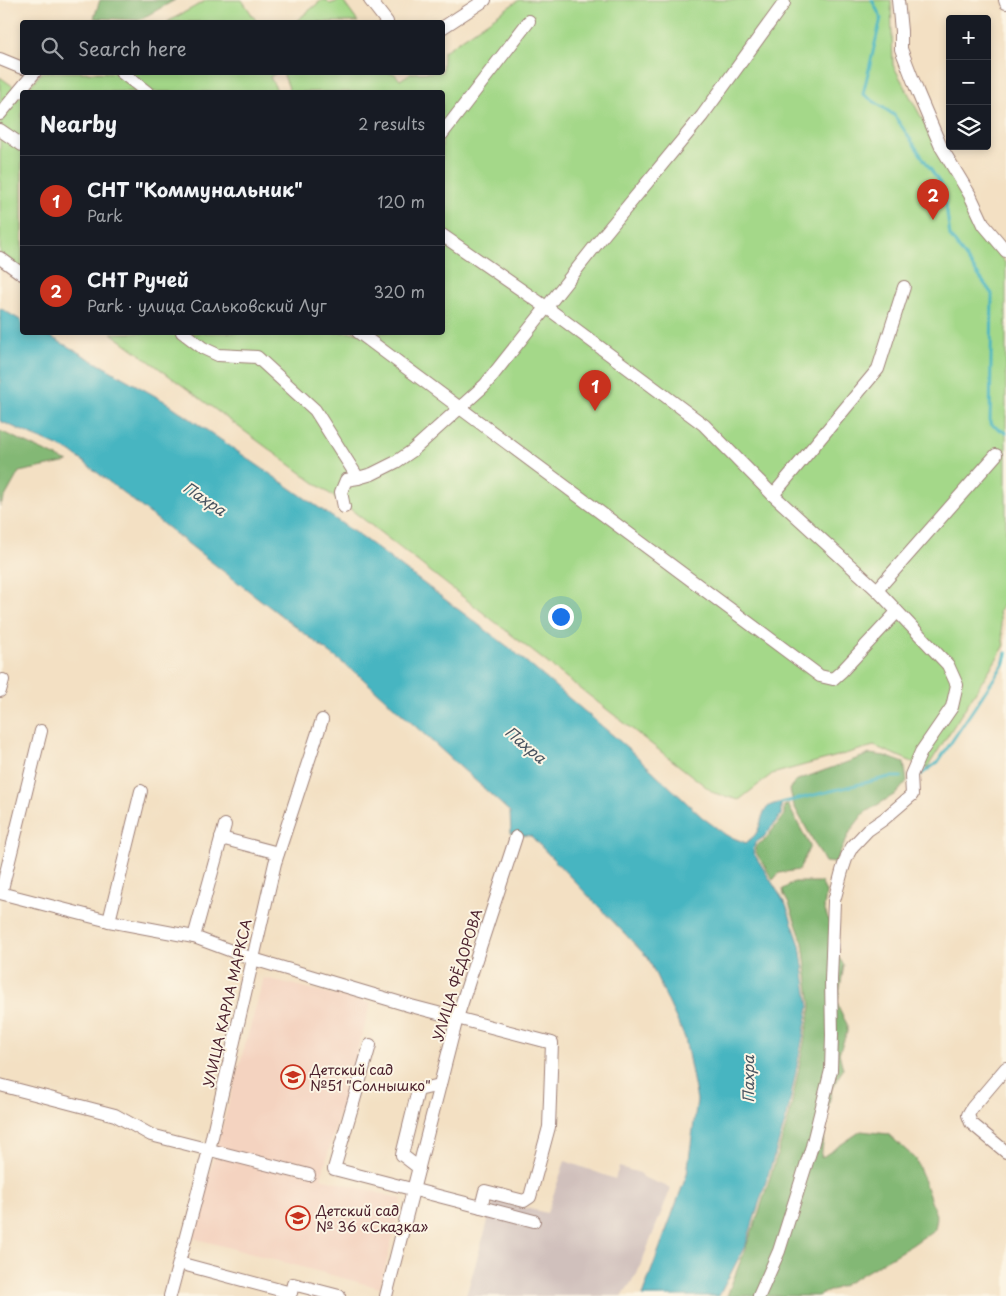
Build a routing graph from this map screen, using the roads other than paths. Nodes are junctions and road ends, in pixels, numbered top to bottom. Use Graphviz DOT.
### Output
graph roads {
  1 [pos="370,0"];
  2 [pos="484,0"];
  3 [pos="898,0"];
  4 [pos="784,3"];
  5 [pos="385,20"];
  6 [pos="529,21"];
  7 [pos="445,26"];
  8 [pos="0,60"];
  9 [pos="20,67"];
  10 [pos="32,75"];
  11 [pos="125,75"];
  12 [pos="145,90"];
  13 [pos="0,114"];
  14 [pos="0,130"];
  15 [pos="445,130"];
  16 [pos="20,145"];
  17 [pos="445,237"];
  18 [pos="1006,251"];
  19 [pos="0,258"];
  20 [pos="20,273"];
  21 [pos="904,288"];
  22 [pos="546,307"];
  23 [pos="186,335"];
  24 [pos="362,335"];
  25 [pos="459,408"];
  26 [pos="996,455"];
  27 [pos="358,478"];
  28 [pos="773,495"];
  29 [pos="344,507"];
  30 [pos="877,590"];
  31 [pos="897,612"];
  32 [pos="322,720"];
  33 [pos="41,730"];
  34 [pos="141,791"];
  35 [pos="225,825"];
  36 [pos="516,837"];
  37 [pos="221,838"];
  38 [pos="278,853"];
  39 [pos="0,893"];
  40 [pos="109,921"];
  41 [pos="194,937"];
  42 [pos="253,959"];
  43 [pos="458,1018"];
  44 [pos="370,1044"];
  45 [pos="1006,1068"];
  46 [pos="0,1084"];
  47 [pos="440,1085"];
  48 [pos="209,1150"];
  49 [pos="1006,1152"];
  50 [pos="419,1168"];
  51 [pos="309,1175"];
  52 [pos="413,1189"];
  53 [pos="481,1207"];
  54 [pos="534,1221"];
  55 [pos="179,1263"];
  56 [pos="170,1296"];
  57 [pos="339,1296"];
  58 [pos="386,1296"];
  59 [pos="759,1296"];
  1 -- 5 [label="street"];
  2 -- 7 [label="street"];
  3 -- 18 [label="street"];
  4 -- 22 [label="street"];
  6 -- 15 [label="street"];
  8 -- 9 [label="street"];
  10 -- 13 [label="street"];
  11 -- 12 [label="street"];
  14 -- 16 [label="street"];
  17 -- 22 [label="street"];
  19 -- 20 [label="street"];
  21 -- 28 [label="street"];
  22 -- 25 [label="street"];
  22 -- 28 [label="street"];
  23 -- 27 [label="street"];
  24 -- 25 [label="street"];
  25 -- 27 [label="street"];
  25 -- 31 [label="street"];
  26 -- 30 [label="street"];
  27 -- 29 [label="street"];
  28 -- 30 [label="street"];
  30 -- 31 [label="street"];
  31 -- 59 [label="street"];
  32 -- 38 [label="street, УЛИЦА КАРЛА МАРКСА"];
  33 -- 39 [label="street"];
  34 -- 40 [label="street"];
  35 -- 37 [label="street"];
  36 -- 43 [label="street, УЛИЦА ФЁДОРОВА"];
  37 -- 38 [label="street"];
  37 -- 41 [label="street"];
  38 -- 42 [label="street, УЛИЦА КАРЛА МАРКСА"];
  39 -- 40 [label="street"];
  40 -- 41 [label="street"];
  41 -- 42 [label="street"];
  42 -- 43 [label="street"];
  42 -- 48 [label="street, УЛИЦА КАРЛА МАРКСА"];
  43 -- 47 [label="street, УЛИЦА ФЁДОРОВА"];
  43 -- 53 [label="street"];
  44 -- 52 [label="street"];
  45 -- 49 [label="street"];
  46 -- 48 [label="street"];
  47 -- 50 [label="street, УЛИЦА ФЁДОРОВА"];
  47 -- 50 [label="street"];
  48 -- 51 [label="street"];
  48 -- 55 [label="street, УЛИЦА КАРЛА МАРКСА"];
  50 -- 52 [label="street, УЛИЦА ФЁДОРОВА"];
  52 -- 53 [label="street"];
  52 -- 58 [label="street, УЛИЦА ФЁДОРОВА"];
  53 -- 54 [label="street"];
  55 -- 56 [label="street, УЛИЦА КАРЛА МАРКСА"];
  55 -- 57 [label="street"];
}
